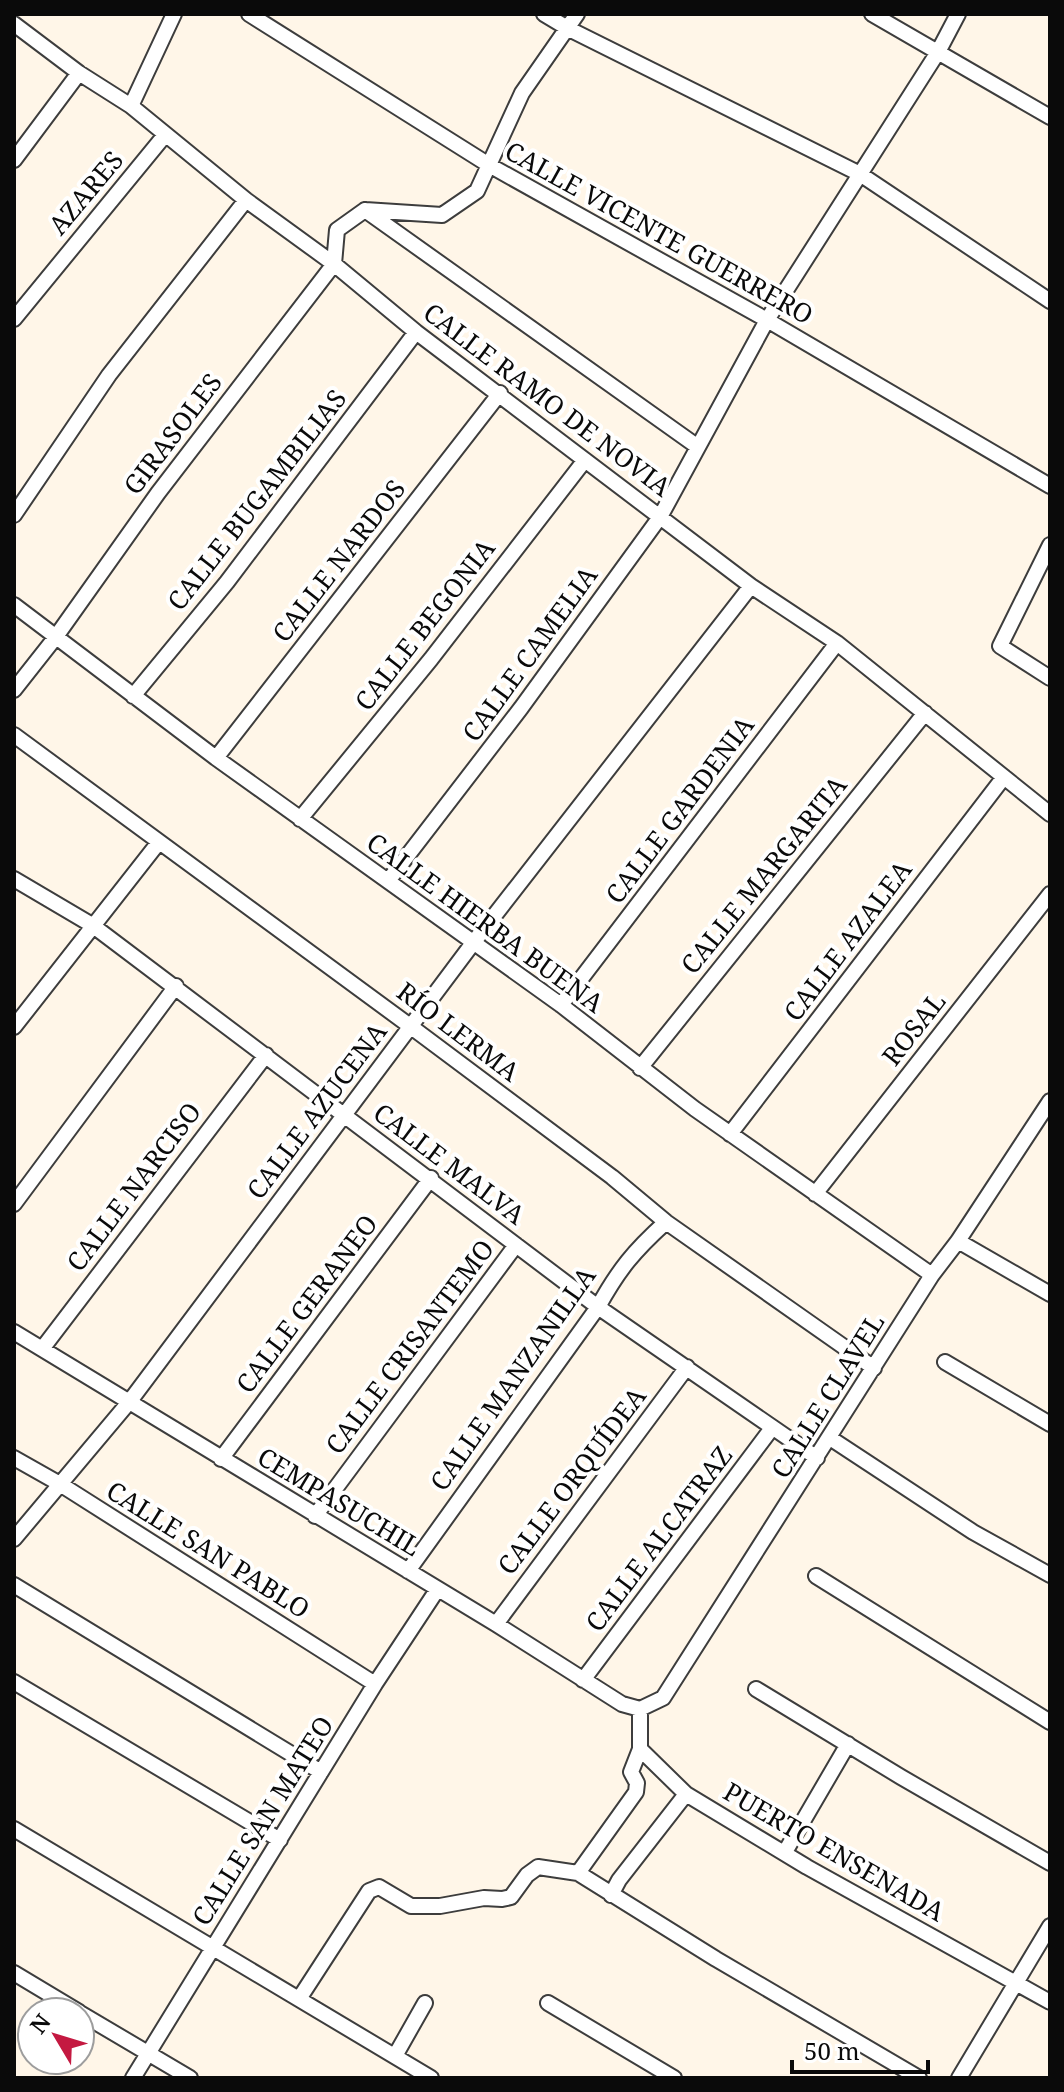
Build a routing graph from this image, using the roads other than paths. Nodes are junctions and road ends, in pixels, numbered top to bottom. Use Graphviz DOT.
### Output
graph roads {
  1 [pos="174,14"];
  2 [pos="249,14"];
  3 [pos="544,14"];
  4 [pos="577,14"];
  5 [pos="872,14"];
  6 [pos="958,14"];
  7 [pos="14,24"];
  8 [pos="569,29"];
  9 [pos="938,52"];
  10 [pos="79,73"];
  11 [pos="131,106"];
  12 [pos="1050,117"];
  13 [pos="165,135"];
  14 [pos="14,160"];
  15 [pos="489,165"];
  16 [pos="860,174"];
  17 [pos="246,200"];
  18 [pos="365,210"];
  19 [pos="334,264"];
  20 [pos="1050,301"];
  21 [pos="14,319"];
  22 [pos="767,320"];
  23 [pos="416,332"];
  24 [pos="500,393"];
  25 [pos="698,447"];
  26 [pos="585,460"];
  27 [pos="1050,486"];
  28 [pos="14,515"];
  29 [pos="660,517"];
  30 [pos="1050,545"];
  31 [pos="751,586"];
  32 [pos="14,605"];
  33 [pos="55,638"];
  34 [pos="837,643"];
  35 [pos="1050,678"];
  36 [pos="14,690"];
  37 [pos="133,696"];
  38 [pos="925,713"];
  39 [pos="14,735"];
  40 [pos="216,758"];
  41 [pos="1004,777"];
  42 [pos="1050,814"];
  43 [pos="300,819"];
  44 [pos="159,842"];
  45 [pos="14,879"];
  46 [pos="388,881"];
  47 [pos="1050,894"];
  48 [pos="92,925"];
  49 [pos="473,943"];
  50 [pos="176,986"];
  51 [pos="561,1005"];
  52 [pos="410,1026"];
  53 [pos="14,1027"];
  54 [pos="266,1055"];
  55 [pos="640,1068"];
  56 [pos="1050,1101"];
  57 [pos="345,1116"];
  58 [pos="730,1134"];
  59 [pos="431,1178"];
  60 [pos="815,1194"];
  61 [pos="14,1204"];
  62 [pos="666,1222"];
  63 [pos="958,1241"];
  64 [pos="516,1245"];
  65 [pos="932,1275"];
  66 [pos="1050,1294"];
  67 [pos="598,1307"];
  68 [pos="14,1332"];
  69 [pos="42,1349"];
  70 [pos="945,1362"];
  71 [pos="687,1367"];
  72 [pos="874,1368"];
  73 [pos="130,1401"];
  74 [pos="1050,1424"];
  75 [pos="772,1428"];
  76 [pos="830,1438"];
  77 [pos="14,1458"];
  78 [pos="817,1458"];
  79 [pos="221,1459"];
  80 [pos="60,1484"];
  81 [pos="315,1516"];
  82 [pos="14,1539"];
  83 [pos="408,1571"];
  84 [pos="1050,1575"];
  85 [pos="816,1576"];
  86 [pos="14,1585"];
  87 [pos="437,1590"];
  88 [pos="496,1624"];
  89 [pos="583,1680"];
  90 [pos="14,1682"];
  91 [pos="375,1684"];
  92 [pos="756,1689"];
  93 [pos="640,1709"];
  94 [pos="1050,1722"];
  95 [pos="848,1744"];
  96 [pos="640,1749"];
  97 [pos="321,1772"];
  98 [pos="686,1794"];
  99 [pos="14,1829"];
  100 [pos="280,1840"];
  101 [pos="785,1852"];
  102 [pos="1050,1863"];
  103 [pos="578,1873"];
  104 [pos="611,1895"];
  105 [pos="1050,1926"];
  106 [pos="213,1948"];
  107 [pos="14,1973"];
  108 [pos="1016,1982"];
  109 [pos="52,1996"];
  110 [pos="299,1999"];
  111 [pos="1050,2002"];
  112 [pos="425,2003"];
  113 [pos="548,2003"];
  114 [pos="96,2022"];
  115 [pos="148,2053"];
  116 [pos="395,2056"];
  117 [pos="133,2078"];
  118 [pos="190,2078"];
  119 [pos="431,2078"];
  120 [pos="674,2078"];
  121 [pos="919,2078"];
  122 [pos="959,2078"];
  1 -- 11 [label="street"];
  2 -- 15 [label="street, CALLE VICENTE GUERRERO"];
  3 -- 8 [label="street"];
  4 -- 8 [label="street"];
  5 -- 9 [label="street"];
  6 -- 9 [label="street, CALLE CAMELIA"];
  7 -- 10 [label="street, CALLE RAMO DE NOVIA"];
  8 -- 15 [label="street"];
  8 -- 16 [label="street"];
  9 -- 12 [label="street"];
  9 -- 16 [label="street, CALLE CAMELIA"];
  10 -- 11 [label="street, CALLE RAMO DE NOVIA"];
  10 -- 14 [label="street"];
  11 -- 13 [label="street, CALLE RAMO DE NOVIA"];
  13 -- 17 [label="street, CALLE RAMO DE NOVIA"];
  13 -- 21 [label="street, AZARES"];
  15 -- 18 [label="street"];
  15 -- 22 [label="street, CALLE VICENTE GUERRERO"];
  16 -- 20 [label="street"];
  16 -- 22 [label="street, CALLE CAMELIA"];
  17 -- 19 [label="street, CALLE RAMO DE NOVIA"];
  17 -- 28 [label="street"];
  18 -- 19 [label="street, GIRASOLES"];
  18 -- 25 [label="street"];
  19 -- 23 [label="street, CALLE RAMO DE NOVIA"];
  19 -- 33 [label="street, GIRASOLES"];
  22 -- 25 [label="street, CALLE CAMELIA"];
  22 -- 27 [label="street, CALLE VICENTE GUERRERO"];
  23 -- 24 [label="street, CALLE RAMO DE NOVIA"];
  23 -- 37 [label="street, CALLE BUGAMBILIAS"];
  24 -- 26 [label="street, CALLE RAMO DE NOVIA"];
  24 -- 40 [label="street, CALLE NARDOS"];
  25 -- 29 [label="street, CALLE CAMELIA"];
  26 -- 29 [label="street, CALLE RAMO DE NOVIA"];
  26 -- 43 [label="street, CALLE BEGONIA"];
  29 -- 31 [label="street, CALLE RAMO DE NOVIA"];
  29 -- 46 [label="street, CALLE CAMELIA"];
  30 -- 35 [label="street"];
  31 -- 34 [label="street, CALLE RAMO DE NOVIA"];
  31 -- 49 [label="street, CALLE AZUCENA"];
  32 -- 33 [label="street, CALLE HIERBA BUENA"];
  33 -- 36 [label="street, GIRASOLES"];
  33 -- 37 [label="street, CALLE HIERBA BUENA"];
  34 -- 38 [label="street, CALLE RAMO DE NOVIA"];
  34 -- 51 [label="street, CALLE GARDENIA"];
  37 -- 40 [label="street, CALLE HIERBA BUENA"];
  38 -- 41 [label="street, CALLE RAMO DE NOVIA"];
  38 -- 55 [label="street, CALLE MARGARITA"];
  39 -- 44 [label="street, RÍO LERMA"];
  40 -- 43 [label="street, CALLE HIERBA BUENA"];
  41 -- 42 [label="street, CALLE RAMO DE NOVIA"];
  41 -- 58 [label="street, CALLE AZALEA"];
  43 -- 46 [label="street, CALLE HIERBA BUENA"];
  44 -- 48 [label="street"];
  44 -- 52 [label="street, RÍO LERMA"];
  45 -- 48 [label="street, CALLE MALVA"];
  46 -- 49 [label="street, CALLE HIERBA BUENA"];
  47 -- 60 [label="street, ROSAL"];
  48 -- 50 [label="street, CALLE MALVA"];
  48 -- 53 [label="street"];
  49 -- 51 [label="street, CALLE HIERBA BUENA"];
  49 -- 52 [label="street, CALLE AZUCENA"];
  50 -- 54 [label="street, CALLE MALVA"];
  50 -- 61 [label="street"];
  51 -- 55 [label="street, CALLE HIERBA BUENA"];
  52 -- 57 [label="street, CALLE AZUCENA"];
  52 -- 62 [label="street, RÍO LERMA"];
  54 -- 57 [label="street, CALLE MALVA"];
  54 -- 69 [label="street, CALLE NARCISO"];
  55 -- 58 [label="street, CALLE HIERBA BUENA"];
  56 -- 63 [label="street, CALLE CLAVEL"];
  57 -- 59 [label="street, CALLE MALVA"];
  57 -- 73 [label="street, CALLE AZUCENA"];
  58 -- 60 [label="street, CALLE HIERBA BUENA"];
  59 -- 64 [label="street, CALLE MALVA"];
  59 -- 79 [label="street, CALLE GERANEO"];
  60 -- 65 [label="street, CALLE HIERBA BUENA"];
  62 -- 67 [label="street, CALLE MANZANILLA"];
  62 -- 72 [label="street, RÍO LERMA"];
  63 -- 65 [label="street, CALLE CLAVEL"];
  63 -- 66 [label="street"];
  64 -- 67 [label="street, CALLE MALVA"];
  64 -- 81 [label="street, CALLE CRISANTEMO"];
  65 -- 72 [label="street, CALLE CLAVEL"];
  67 -- 71 [label="street, CALLE MALVA"];
  67 -- 83 [label="street, CALLE MANZANILLA"];
  68 -- 69 [label="street, CEMPASUCHIL"];
  69 -- 73 [label="street, CEMPASUCHIL"];
  70 -- 74 [label="street"];
  71 -- 75 [label="street, CALLE MALVA"];
  71 -- 88 [label="street, CALLE ORQUÍDEA"];
  72 -- 76 [label="street, CALLE CLAVEL"];
  73 -- 79 [label="street, CEMPASUCHIL"];
  73 -- 80 [label="street, CALLE AZUCENA"];
  75 -- 78 [label="street, CALLE MALVA"];
  75 -- 89 [label="street, CALLE ALCATRAZ"];
  76 -- 78 [label="street, CALLE CLAVEL"];
  76 -- 84 [label="street"];
  77 -- 80 [label="street, CALLE SAN PABLO"];
  78 -- 93 [label="street, CALLE CLAVEL"];
  79 -- 81 [label="street, CEMPASUCHIL"];
  80 -- 82 [label="street, CALLE AZUCENA"];
  80 -- 91 [label="street, CALLE SAN PABLO"];
  81 -- 83 [label="street, CEMPASUCHIL"];
  83 -- 87 [label="street, CEMPASUCHIL"];
  85 -- 94 [label="street"];
  86 -- 97 [label="street"];
  87 -- 88 [label="street, CEMPASUCHIL"];
  87 -- 91 [label="street, CALLE SAN MATEO"];
  88 -- 89 [label="street, CEMPASUCHIL"];
  89 -- 93 [label="street, CEMPASUCHIL"];
  90 -- 100 [label="street"];
  91 -- 97 [label="street, CALLE SAN MATEO"];
  92 -- 95 [label="street"];
  93 -- 96 [label="street"];
  95 -- 101 [label="street"];
  95 -- 102 [label="street"];
  96 -- 98 [label="street, PUERTO ENSENADA"];
  96 -- 103 [label="street"];
  97 -- 100 [label="street, CALLE SAN MATEO"];
  98 -- 101 [label="street, PUERTO ENSENADA"];
  98 -- 104 [label="street"];
  99 -- 106 [label="street"];
  100 -- 106 [label="street, CALLE SAN MATEO"];
  101 -- 108 [label="street, PUERTO ENSENADA"];
  103 -- 104 [label="street"];
  103 -- 110 [label="street"];
  104 -- 121 [label="street"];
  105 -- 108 [label="street"];
  106 -- 110 [label="street"];
  106 -- 115 [label="street, CALLE SAN MATEO"];
  107 -- 109 [label="street"];
  108 -- 111 [label="street, PUERTO ENSENADA"];
  108 -- 122 [label="street"];
  110 -- 116 [label="street"];
  112 -- 116 [label="street"];
  113 -- 120 [label="street"];
  114 -- 115 [label="street"];
  115 -- 117 [label="street, CALLE SAN MATEO"];
  115 -- 118 [label="street"];
  116 -- 119 [label="street"];
}
